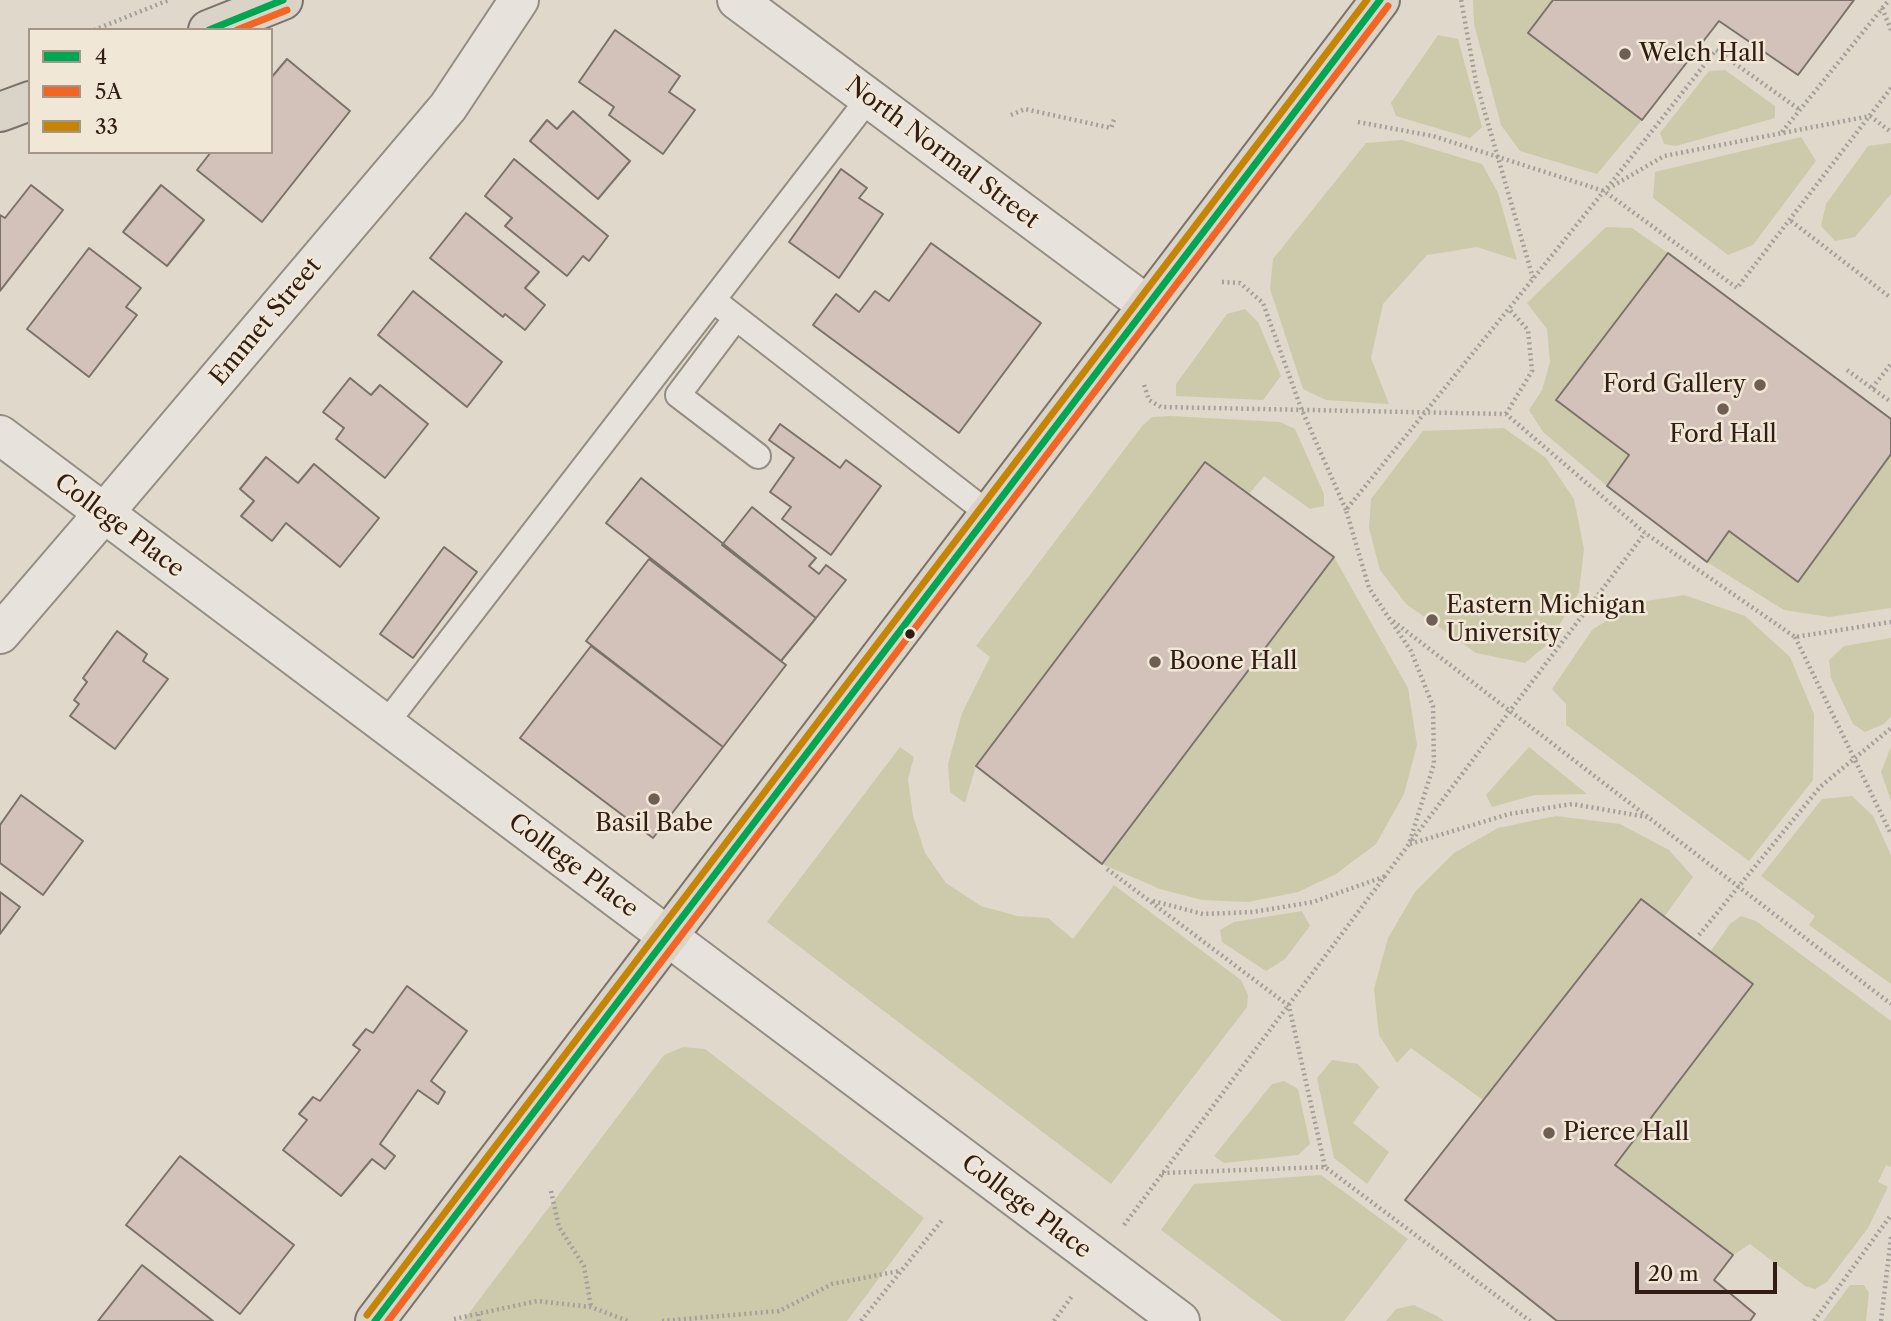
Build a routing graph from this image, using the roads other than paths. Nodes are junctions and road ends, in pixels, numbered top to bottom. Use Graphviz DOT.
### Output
graph roads {
  1 [pos="284,0"];
  2 [pos="519,0"];
  3 [pos="737,0"];
  4 [pos="1380,0"];
  5 [pos="213,28"];
  6 [pos="869,98"];
  7 [pos="28,102"];
  8 [pos="0,112"];
  9 [pos="713,300"];
  10 [pos="1147,305"];
  11 [pos="736,318"];
  12 [pos="0,435"];
  13 [pos="758,456"];
  14 [pos="104,513"];
  15 [pos="989,514"];
  16 [pos="0,634"];
  17 [pos="384,726"];
  18 [pos="668,937"];
  19 [pos="375,1321"];
  20 [pos="1180,1321"];
  1 -- 5 [label="main road"];
  2 -- 14 [label="street, Emmet Street"];
  3 -- 6 [label="street, North Normal Street"];
  4 -- 10 [label="main road"];
  6 -- 9 [label="lane"];
  6 -- 10 [label="street, North Normal Street"];
  7 -- 8 [label="main road"];
  9 -- 11 [label="lane"];
  9 -- 17 [label="lane"];
  10 -- 15 [label="main road"];
  11 -- 13 [label="lane"];
  11 -- 15 [label="lane"];
  12 -- 14 [label="street, College Place"];
  14 -- 16 [label="street, Emmet Street"];
  14 -- 17 [label="street, College Place"];
  15 -- 18 [label="main road"];
  17 -- 18 [label="street, College Place"];
  18 -- 19 [label="main road"];
  18 -- 20 [label="street, College Place"];
}
